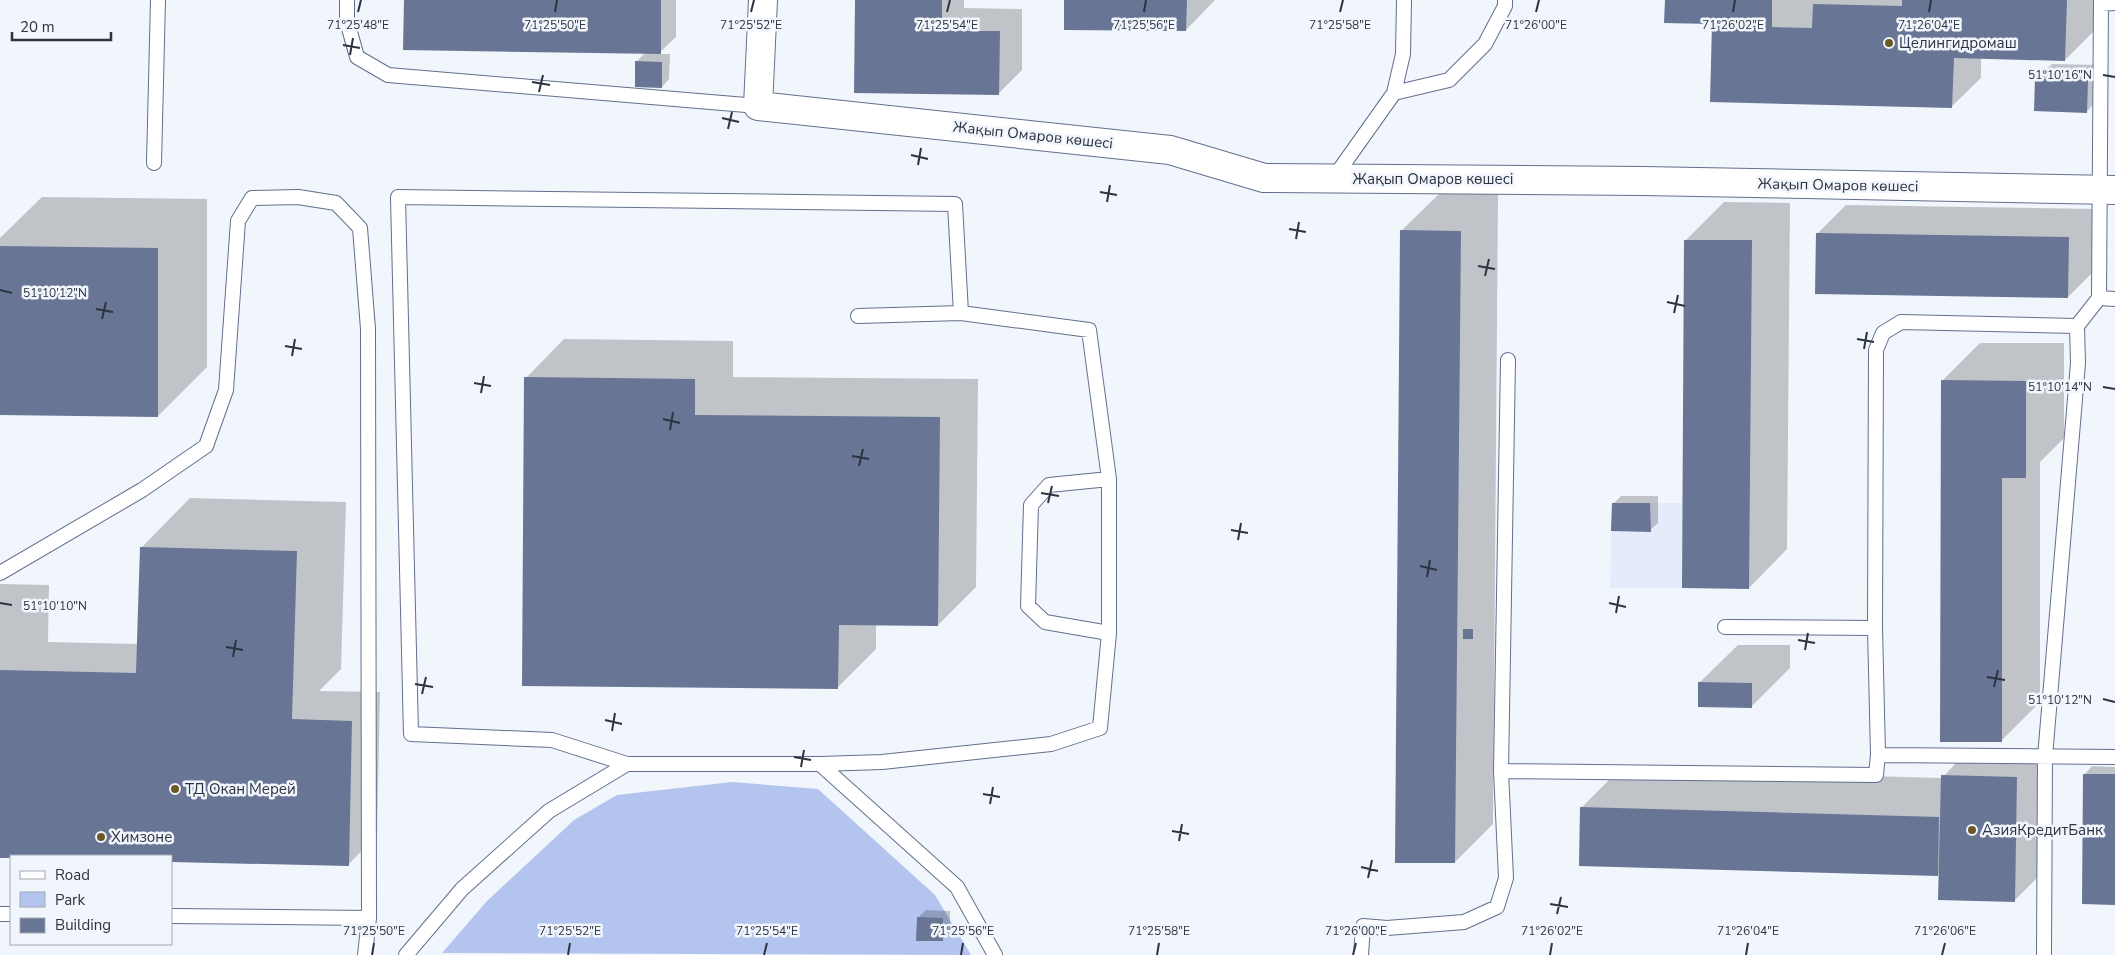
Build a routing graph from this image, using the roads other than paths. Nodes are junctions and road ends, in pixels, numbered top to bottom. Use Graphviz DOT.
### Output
graph roads {
  1 [pos="158,0"];
  2 [pos="346,0"];
  3 [pos="763,0"];
  4 [pos="1404,0"];
  5 [pos="1505,0"];
  6 [pos="2106,2"];
  7 [pos="1394,93"];
  8 [pos="758,106"];
  9 [pos="154,163"];
  10 [pos="1333,179"];
  11 [pos="2107,190"];
  12 [pos="2099,298"];
  13 [pos="2115,299"];
  14 [pos="961,313"];
  15 [pos="858,316"];
  16 [pos="2077,326"];
  17 [pos="1508,360"];
  18 [pos="1109,479"];
  19 [pos="0,573"];
  20 [pos="1725,627"];
  21 [pos="1875,628"];
  22 [pos="1109,633"];
  23 [pos="1878,755"];
  24 [pos="2045,756"];
  25 [pos="2115,758"];
  26 [pos="626,764"];
  27 [pos="820,764"];
  28 [pos="1501,770"];
  29 [pos="172,916"];
  30 [pos="369,918"];
  31 [pos="365,955"];
  32 [pos="406,955"];
  33 [pos="994,955"];
  34 [pos="1361,955"];
  35 [pos="2044,955"];
  1 -- 9 [label="lane"];
  2 -- 8 [label="lane"];
  3 -- 8 [label="street"];
  4 -- 7 [label="lane"];
  5 -- 7 [label="lane"];
  6 -- 11 [label="lane"];
  7 -- 10 [label="lane"];
  8 -- 10 [label="street, Жақып Омаров көшесі"];
  10 -- 11 [label="street, Жақып Омаров көшесі"];
  11 -- 12 [label="lane"];
  12 -- 13 [label="lane"];
  12 -- 16 [label="lane"];
  14 -- 15 [label="lane"];
  14 -- 18 [label="lane"];
  14 -- 26 [label="lane"];
  16 -- 21 [label="lane"];
  16 -- 24 [label="lane"];
  17 -- 28 [label="lane"];
  18 -- 22 [label="lane"];
  18 -- 22 [label="lane"];
  19 -- 30 [label="lane"];
  20 -- 21 [label="lane"];
  21 -- 23 [label="lane"];
  22 -- 27 [label="lane"];
  23 -- 24 [label="lane"];
  23 -- 28 [label="lane"];
  24 -- 25 [label="lane"];
  24 -- 35 [label="lane"];
  26 -- 27 [label="lane"];
  26 -- 32 [label="lane"];
  27 -- 33 [label="lane"];
  28 -- 34 [label="lane"];
  29 -- 30 [label="lane"];
  30 -- 31 [label="lane"];
}
